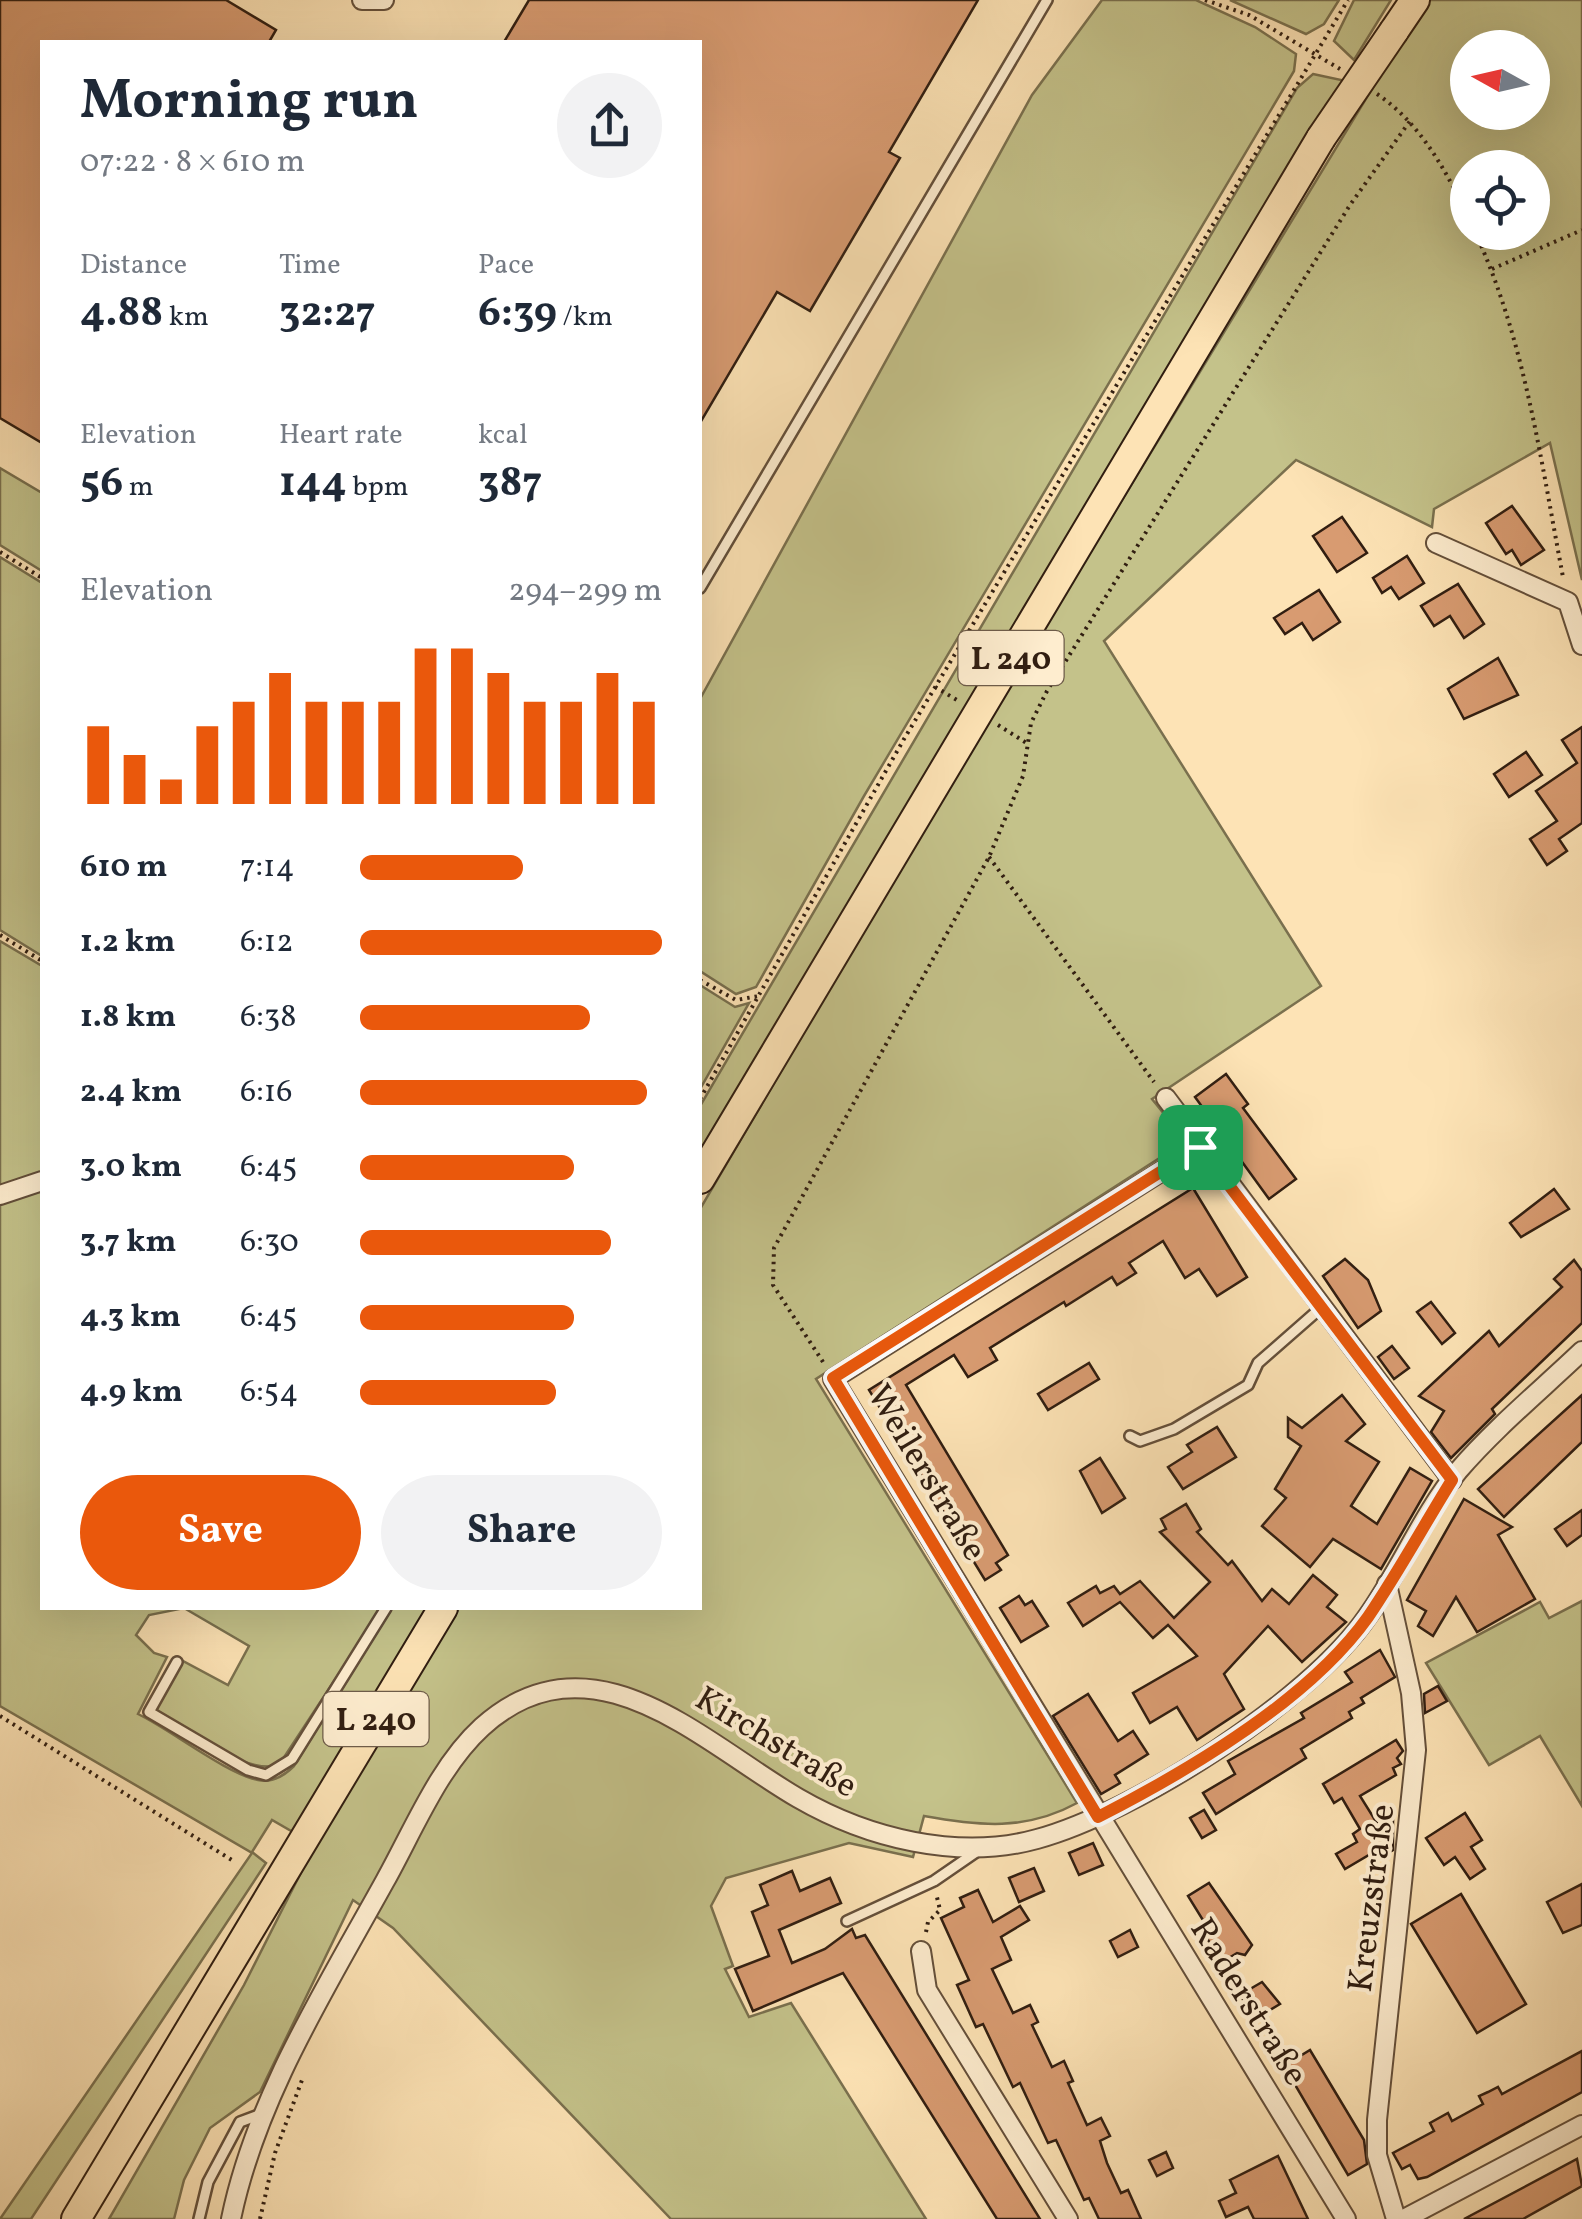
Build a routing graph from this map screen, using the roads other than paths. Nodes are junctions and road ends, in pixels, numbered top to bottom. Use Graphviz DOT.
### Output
graph roads {
  1 [pos="362,0"];
  2 [pos="384,0"];
  3 [pos="1047,0"];
  4 [pos="1398,0"];
  5 [pos="1415,0"];
  6 [pos="1388,29"];
  7 [pos="1436,543"];
  8 [pos="702,585"];
  9 [pos="1582,645"];
  10 [pos="1166,1098"];
  11 [pos="1200,1147"];
  12 [pos="702,1177"];
  13 [pos="40,1181"];
  14 [pos="0,1195"];
  15 [pos="1323,1306"];
  16 [pos="1582,1351"];
  17 [pos="1130,1436"];
  18 [pos="1452,1480"];
  19 [pos="1387,1584"];
  20 [pos="385,1610"];
  21 [pos="442,1610"];
  22 [pos="177,1662"];
  23 [pos="1098,1817"];
  24 [pos="986,1846"];
  25 [pos="847,1921"];
  26 [pos="921,1951"];
  27 [pos="264,2113"];
  28 [pos="1582,2125"];
  29 [pos="76,2219"];
  30 [pos="199,2219"];
  31 [pos="231,2219"];
  32 [pos="1068,2219"];
  33 [pos="1346,2219"];
  34 [pos="1396,2219"];
  35 [pos="1404,2219"];
  1 -- 2 [label="street"];
  3 -- 8 [label="lane"];
  4 -- 6 [label="main road, L 240"];
  5 -- 6 [label="main road, L 240"];
  6 -- 12 [label="main road, L 240, bridge"];
  7 -- 9 [label="street"];
  10 -- 11 [label="street"];
  11 -- 15 [label="street"];
  11 -- 23 [label="street, Weilerstraße"];
  13 -- 14 [label="street"];
  15 -- 17 [label="lane"];
  15 -- 18 [label="street"];
  16 -- 18 [label="street, Kirchstraße"];
  18 -- 19 [label="street, Kirchstraße"];
  19 -- 23 [label="street, Kirchstraße"];
  19 -- 34 [label="street, Kreuzstraße"];
  20 -- 22 [label="lane"];
  21 -- 29 [label="main road, L 240"];
  23 -- 24 [label="street, Kirchstraße"];
  23 -- 33 [label="street, Raderstraße"];
  24 -- 25 [label="lane"];
  24 -- 27 [label="street, Kirchstraße"];
  26 -- 32 [label="street"];
  27 -- 30 [label="lane"];
  27 -- 31 [label="street, Kirchstraße"];
  28 -- 35 [label="street"];
}
